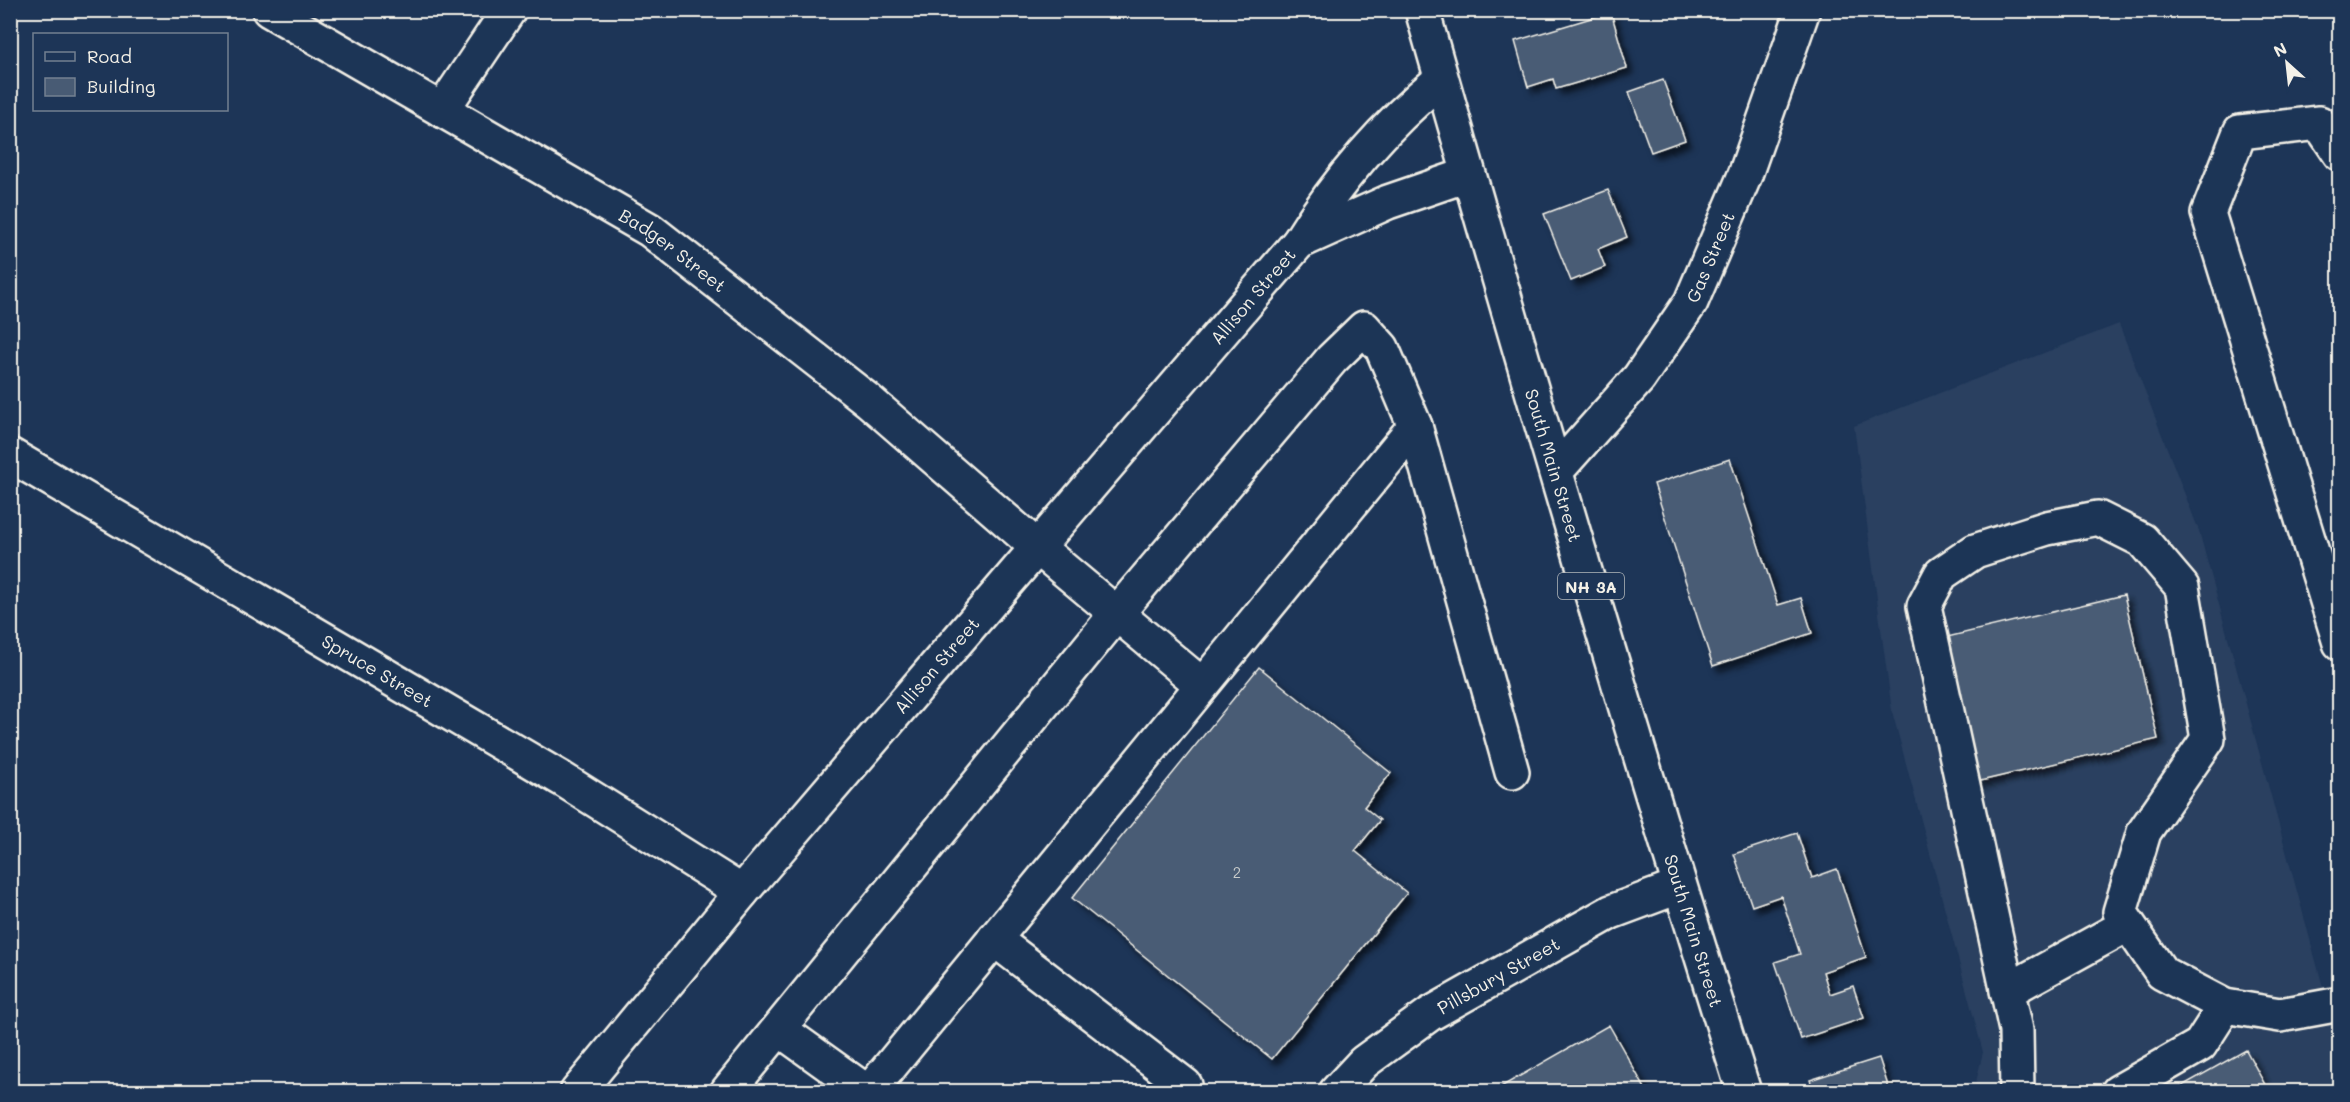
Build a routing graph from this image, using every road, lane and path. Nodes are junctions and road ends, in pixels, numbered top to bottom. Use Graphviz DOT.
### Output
graph roads {
  1 [pos="269,10"];
  2 [pos="509,10"];
  3 [pos="1422,10"];
  4 [pos="1803,10"];
  5 [pos="1441,80"];
  6 [pos="442,110"];
  7 [pos="2340,154"];
  8 [pos="1467,175"];
  9 [pos="1299,242"];
  10 [pos="1415,426"];
  11 [pos="10,455"];
  12 [pos="1557,470"];
  13 [pos="1036,548"];
  14 [pos="1118,612"];
  15 [pos="2340,643"];
  16 [pos="1202,685"];
  17 [pos="1512,772"];
  18 [pos="1678,887"];
  19 [pos="742,892"];
  20 [pos="2127,925"];
  21 [pos="994,939"];
  22 [pos="2007,991"];
  23 [pos="2340,1004"];
  24 [pos="2225,1006"];
  25 [pos="779,1029"];
  26 [pos="1183,1088"];
  27 [pos="577,1092"];
  28 [pos="727,1092"];
  29 [pos="868,1092"];
  30 [pos="1336,1092"];
  31 [pos="1744,1092"];
  32 [pos="2017,1092"];
  33 [pos="2118,1092"];
  1 -- 6 [label="street, Badger Street"];
  2 -- 6 [label="street"];
  3 -- 5 [label="street, South Main Street / NH 3A"];
  4 -- 12 [label="street, Gas Street"];
  5 -- 8 [label="street, South Main Street / NH 3A"];
  5 -- 9 [label="street, Allison Street"];
  6 -- 13 [label="street, Badger Street"];
  7 -- 15 [label="street"];
  8 -- 9 [label="street, Allison Street"];
  8 -- 12 [label="street, South Main Street / NH 3A"];
  9 -- 13 [label="street, Allison Street"];
  10 -- 14 [label="street"];
  10 -- 16 [label="street"];
  10 -- 17 [label="street"];
  11 -- 19 [label="street, Spruce Street"];
  12 -- 18 [label="street, South Main Street / NH 3A"];
  13 -- 14 [label="street, Badger Street"];
  13 -- 19 [label="street, Allison Street"];
  14 -- 16 [label="street, Badger Street"];
  14 -- 25 [label="street"];
  16 -- 21 [label="street"];
  18 -- 30 [label="street, Pillsbury Street"];
  18 -- 31 [label="street, South Main Street / NH 3A"];
  19 -- 27 [label="street, Allison Street"];
  20 -- 22 [label="street"];
  20 -- 22 [label="street"];
  20 -- 24 [label="street"];
  21 -- 26 [label="street"];
  21 -- 29 [label="street"];
  22 -- 32 [label="street"];
  23 -- 24 [label="street"];
  24 -- 33 [label="street"];
  25 -- 28 [label="street"];
  25 -- 29 [label="street"];
}
